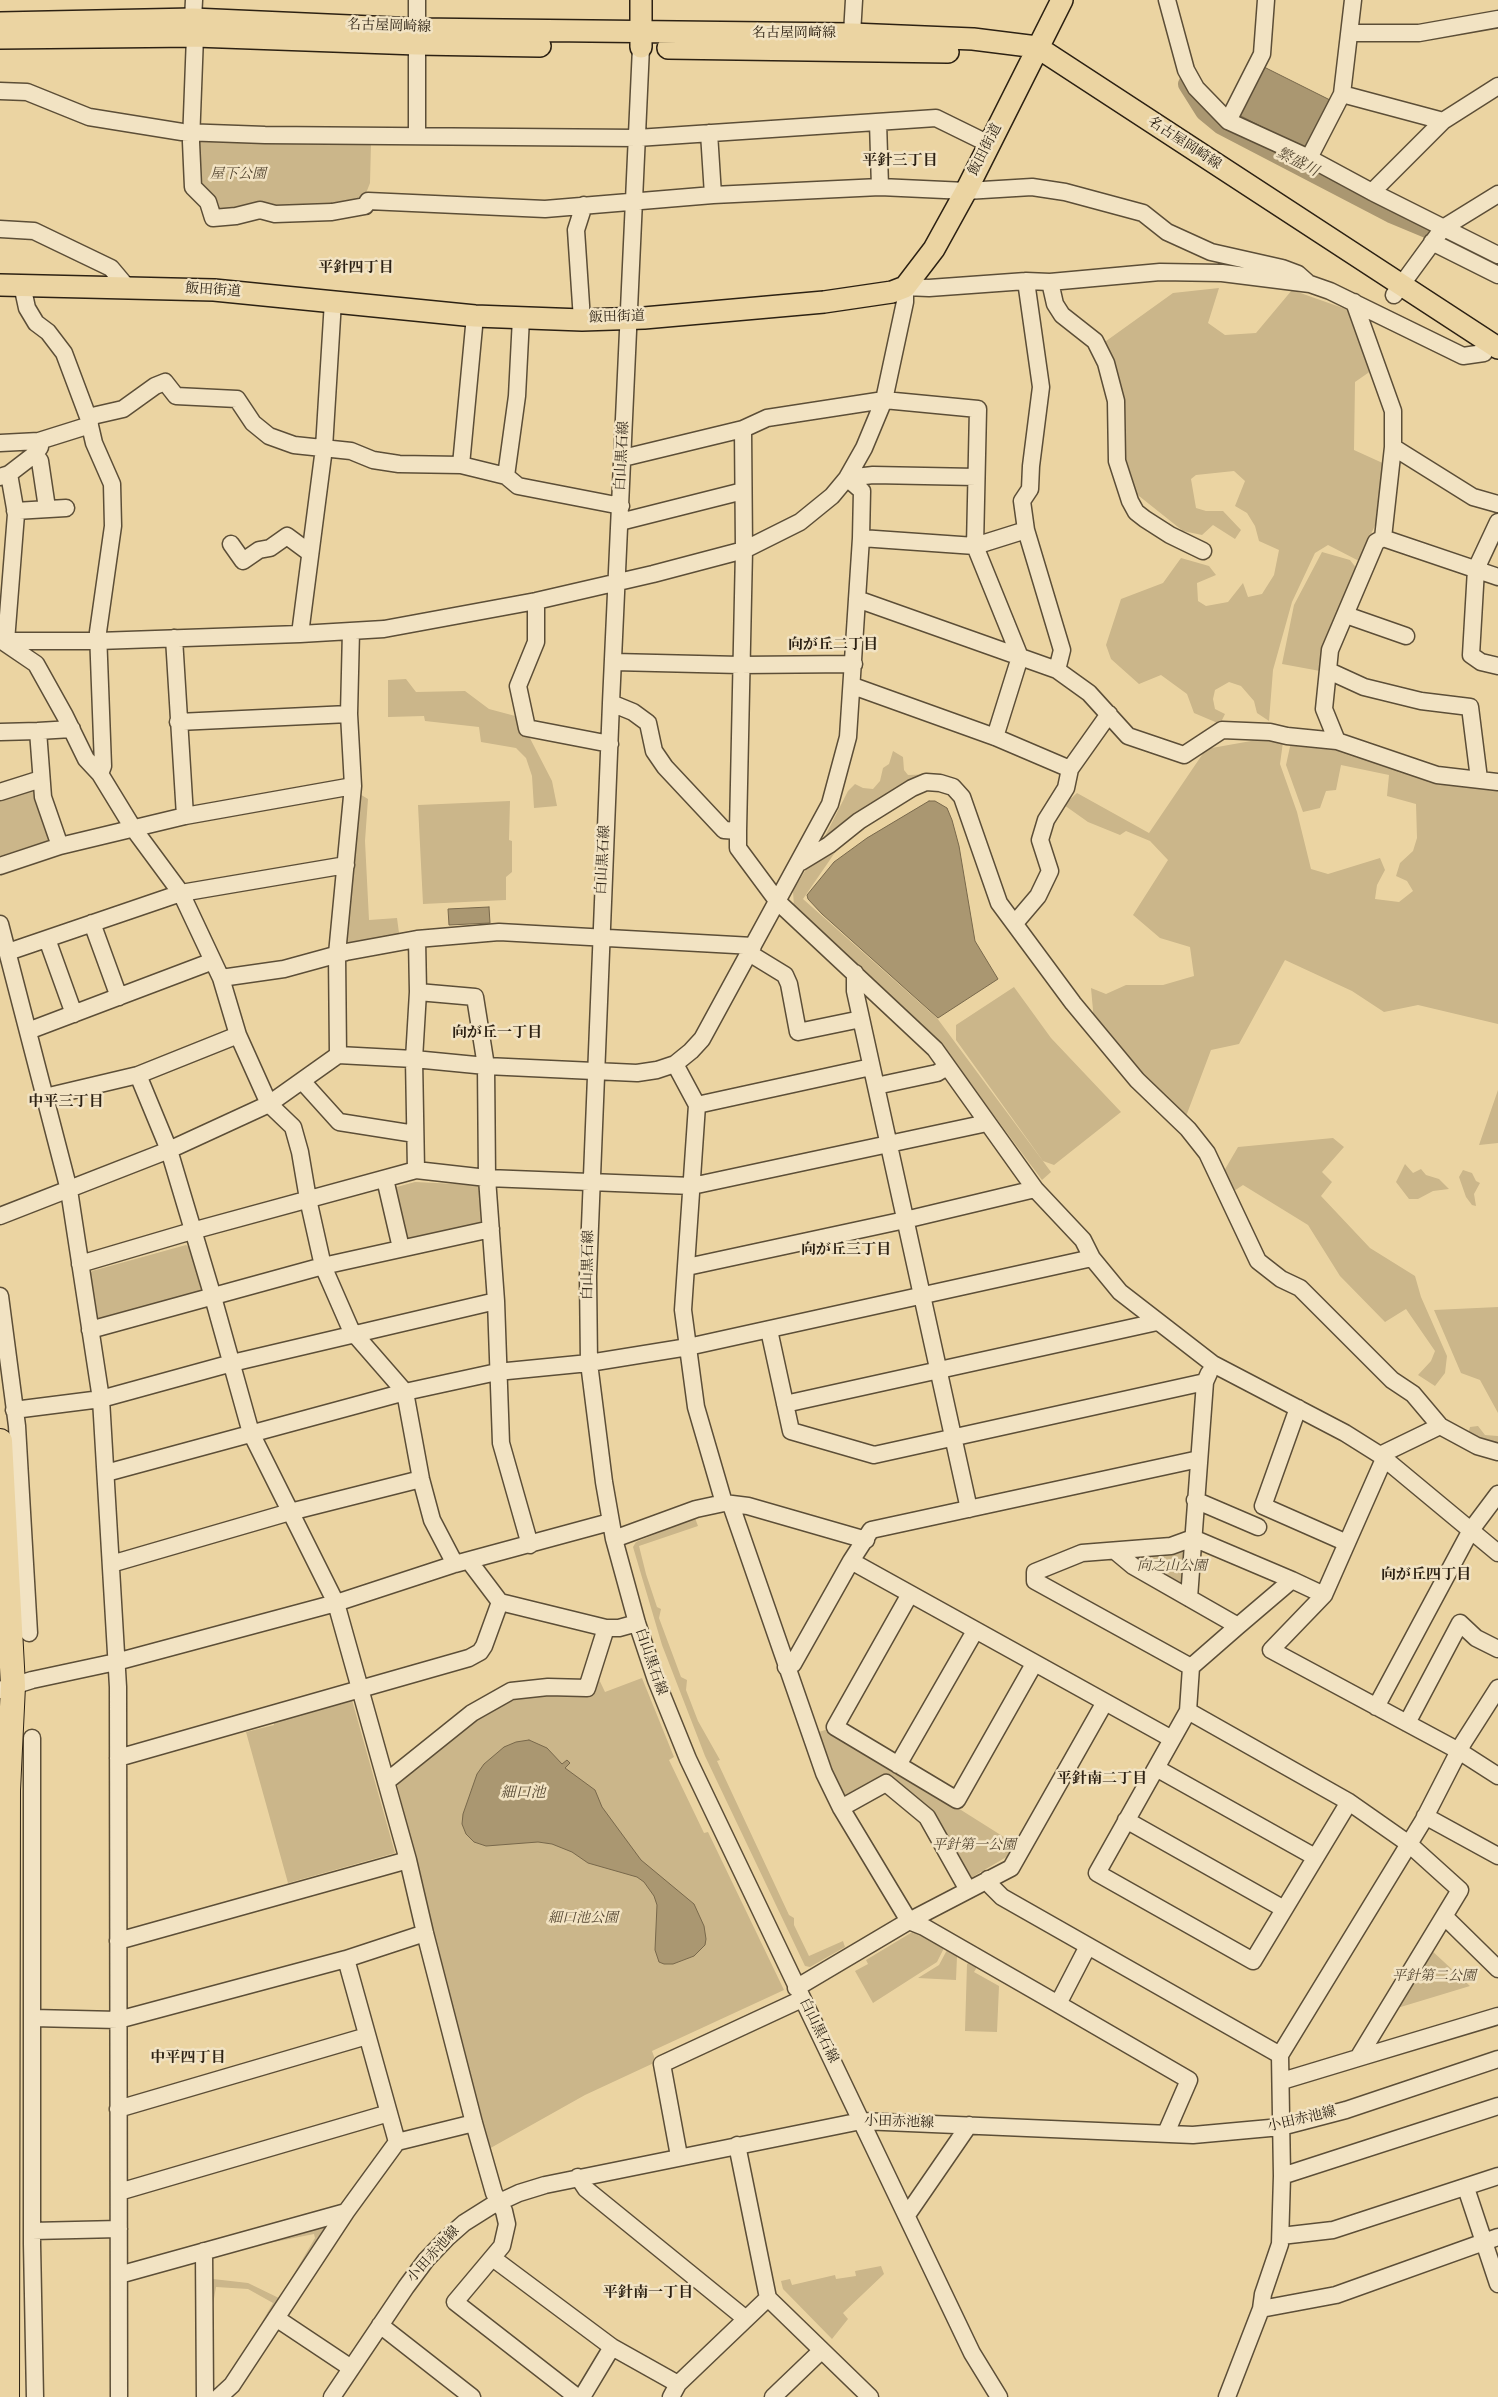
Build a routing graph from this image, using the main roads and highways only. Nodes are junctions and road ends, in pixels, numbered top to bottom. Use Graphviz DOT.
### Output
graph roads {
  1 [pos="641,0"];
  2 [pos="1062,0"];
  3 [pos="194,18"];
  4 [pos="0,23"];
  5 [pos="0,38"];
  6 [pos="641,40"];
  7 [pos="1034,54"];
  8 [pos="0,285"];
  9 [pos="1493,355"];
  10 [pos="0,1441"];
  11 [pos="6,1688"];
  12 [pos="7,2397"];
  1 -- 6 [label="main road"];
  2 -- 7 [label="main road, 飯田街道"];
  3 -- 4 [label="main road, 名古屋岡崎線"];
  3 -- 5 [label="main road, 名古屋岡崎線"];
  3 -- 6 [label="main road, 名古屋岡崎線"];
  6 -- 7 [label="main road, 名古屋岡崎線"];
  6 -- 7 [label="main road, 名古屋岡崎線"];
  7 -- 8 [label="main road, 飯田街道"];
  7 -- 9 [label="main road, 名古屋岡崎線"];
  10 -- 11 [label="highway"];
  11 -- 12 [label="highway"];
}
